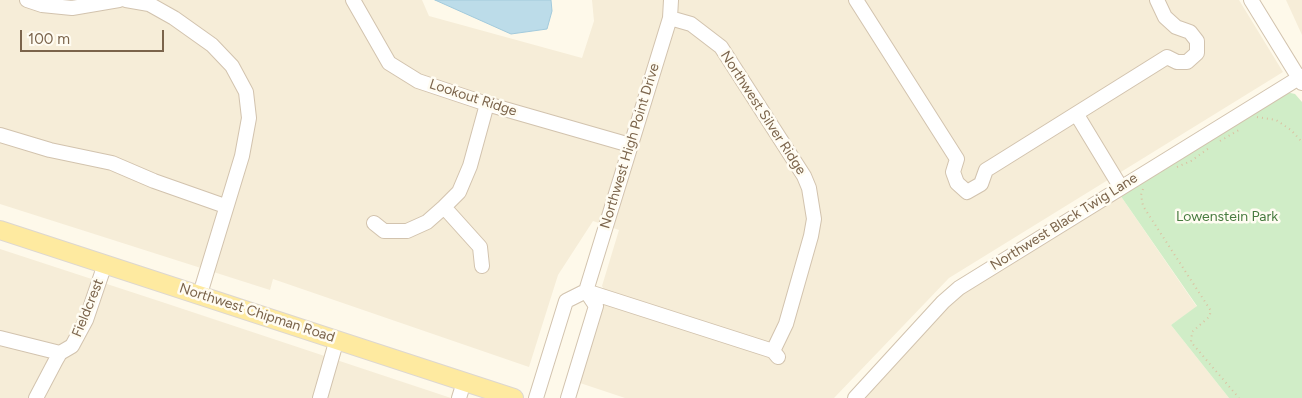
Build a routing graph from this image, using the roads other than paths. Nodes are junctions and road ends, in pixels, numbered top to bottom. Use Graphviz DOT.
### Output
graph roads {
  1 [pos="27,0"];
  2 [pos="119,0"];
  3 [pos="126,0"];
  4 [pos="353,0"];
  5 [pos="671,0"];
  6 [pos="856,0"];
  7 [pos="1157,0"];
  8 [pos="1251,0"];
  9 [pos="670,18"];
  10 [pos="1301,79"];
  11 [pos="487,104"];
  12 [pos="1077,115"];
  13 [pos="0,135"];
  14 [pos="630,145"];
  15 [pos="1120,186"];
  16 [pos="225,206"];
  17 [pos="444,208"];
  18 [pos="374,223"];
  19 [pos="0,230"];
  20 [pos="104,264"];
  21 [pos="482,266"];
  22 [pos="586,291"];
  23 [pos="200,294"];
  24 [pos="0,338"];
  25 [pos="337,340"];
  26 [pos="60,354"];
  27 [pos="462,390"];
  28 [pos="36,398"];
  29 [pos="320,398"];
  30 [pos="514,398"];
  31 [pos="536,398"];
  32 [pos="568,398"];
  33 [pos="855,398"];
  1 -- 2 [label="street"];
  3 -- 16 [label="street"];
  4 -- 11 [label="street, Lookout Ridge"];
  5 -- 9 [label="street, Northwest High Point Drive"];
  6 -- 12 [label="street"];
  7 -- 12 [label="street"];
  8 -- 10 [label="street"];
  9 -- 14 [label="street, Northwest High Point Drive"];
  9 -- 22 [label="street, Northwest Silver Ridge"];
  10 -- 15 [label="street, Northwest Black Twig Lane"];
  11 -- 14 [label="street, Lookout Ridge"];
  11 -- 17 [label="street"];
  12 -- 15 [label="street"];
  13 -- 16 [label="street"];
  14 -- 22 [label="street, Northwest High Point Drive"];
  15 -- 33 [label="street, Northwest Black Twig Lane"];
  16 -- 23 [label="street"];
  17 -- 18 [label="street"];
  17 -- 21 [label="street"];
  19 -- 20 [label="main road, Northwest Chipman Road"];
  20 -- 23 [label="main road, Northwest Chipman Road"];
  20 -- 26 [label="street, Fieldcrest"];
  22 -- 31 [label="street"];
  22 -- 32 [label="street"];
  23 -- 25 [label="main road, Northwest Chipman Road"];
  24 -- 26 [label="street"];
  25 -- 27 [label="main road, Northwest Chipman Road"];
  25 -- 29 [label="street"];
  26 -- 28 [label="street, Fieldcrest"];
  27 -- 30 [label="main road, Northwest Chipman Road"];
}
